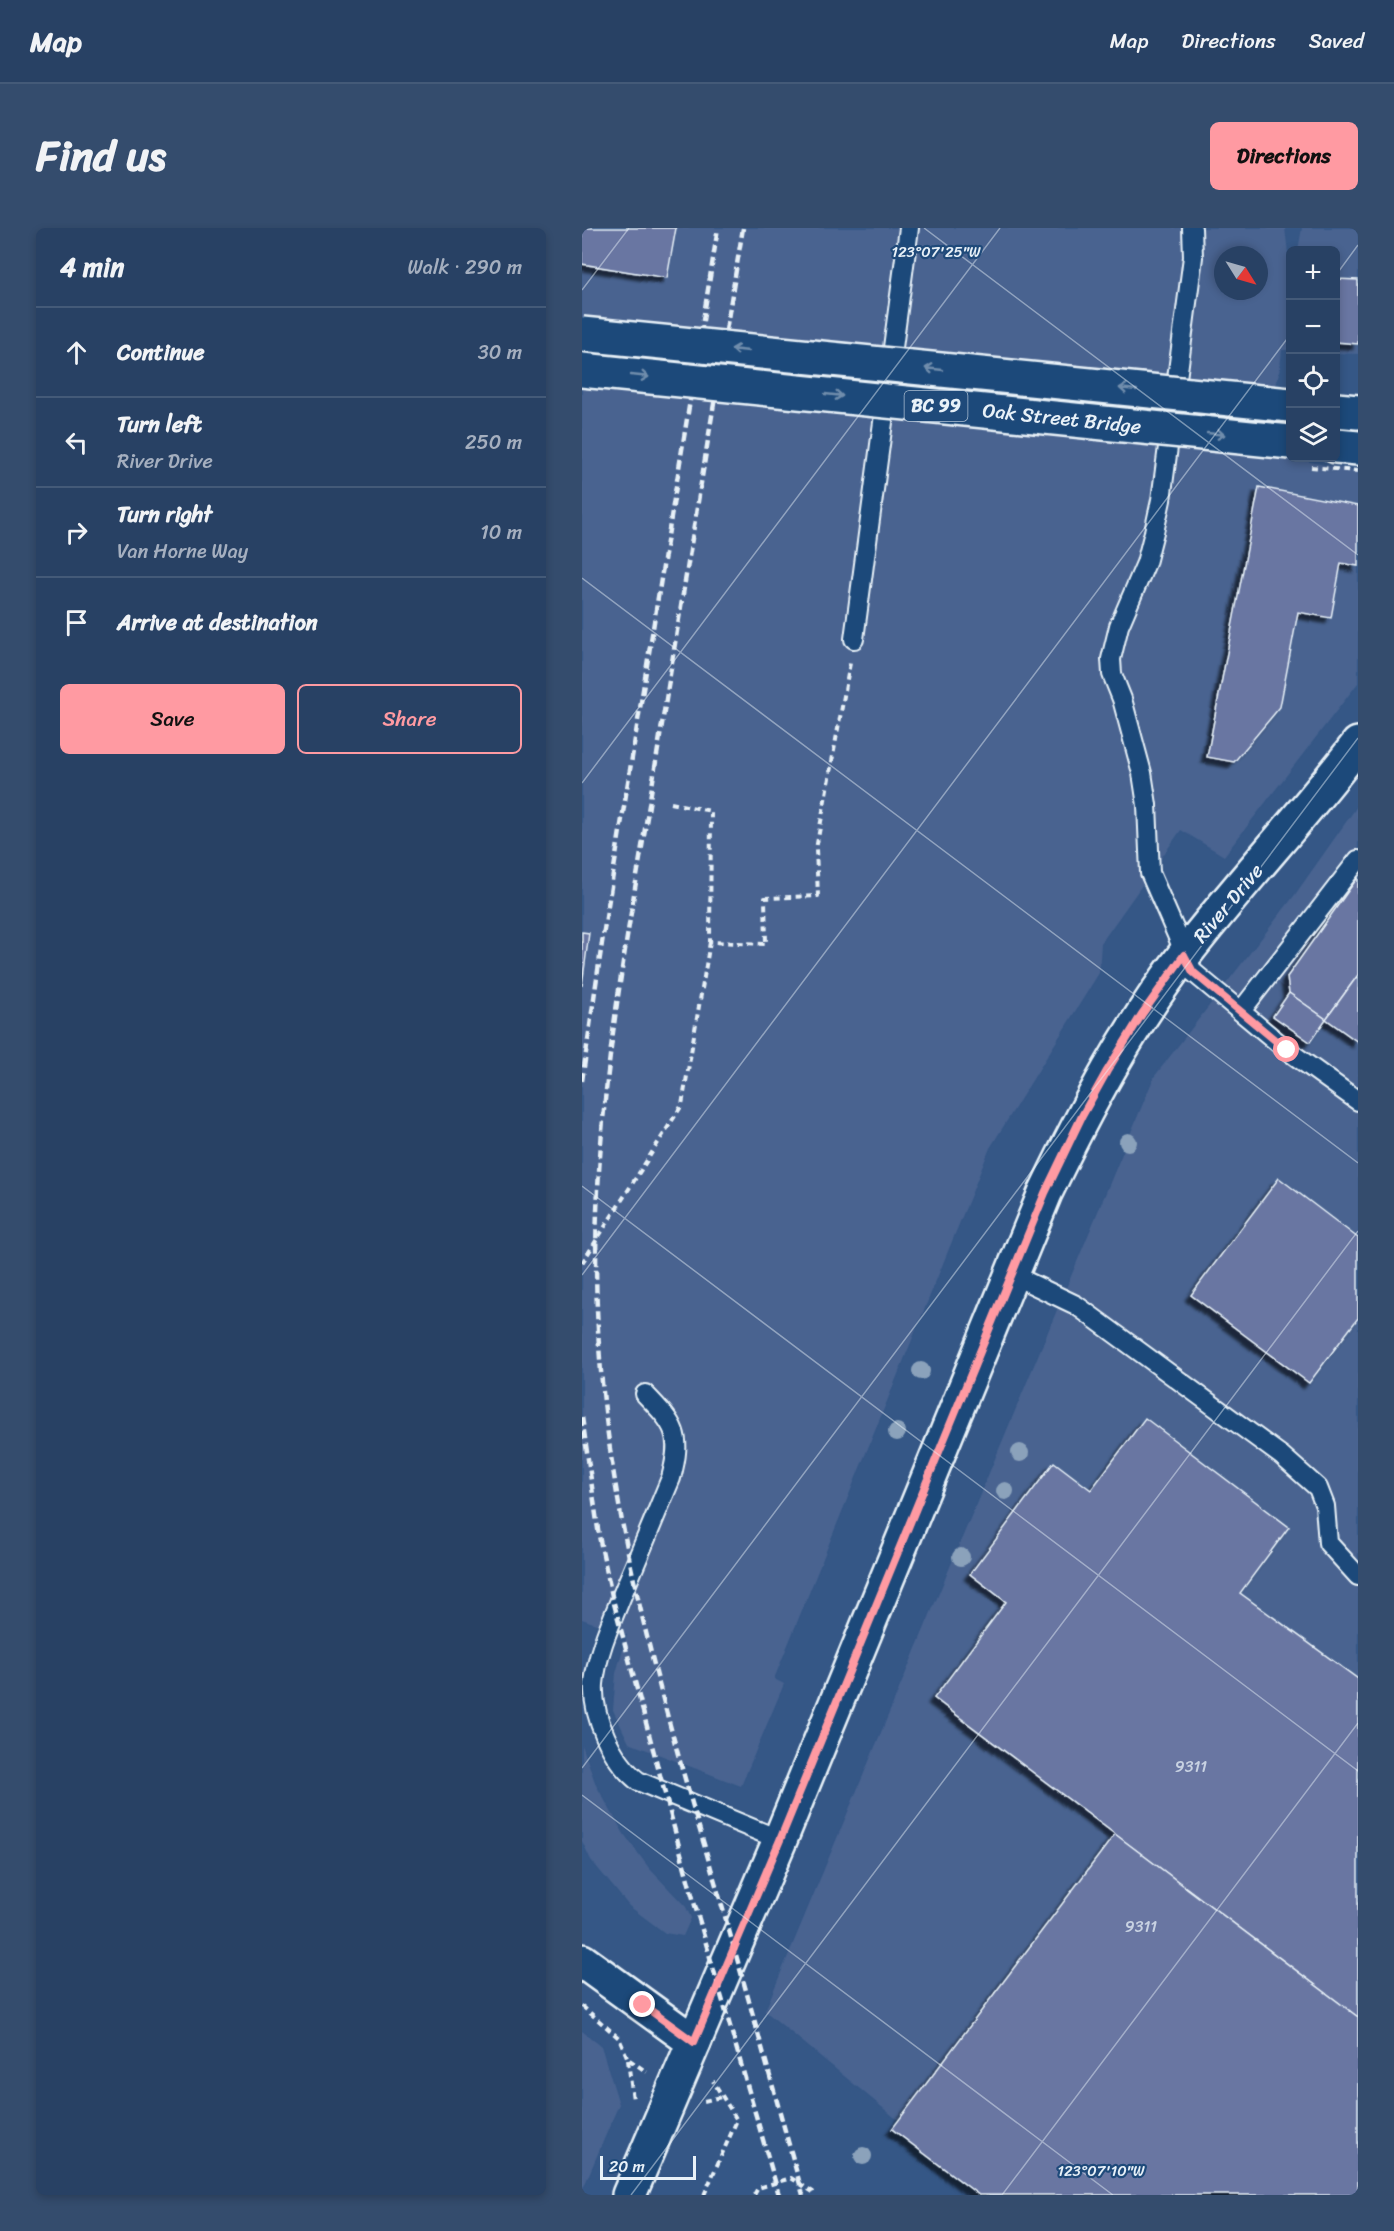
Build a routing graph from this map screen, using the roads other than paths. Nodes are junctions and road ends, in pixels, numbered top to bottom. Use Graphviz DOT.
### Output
graph roads {
  1 [pos="909,228"];
  2 [pos="1192,228"];
  3 [pos="582,334"];
  4 [pos="582,370"];
  5 [pos="1286,405"];
  6 [pos="1340,410"];
  7 [pos="1358,412"];
  8 [pos="1286,441"];
  9 [pos="1340,446"];
  10 [pos="1358,448"];
  11 [pos="854,639"];
  12 [pos="1353,760"];
  13 [pos="1358,860"];
  14 [pos="1184,955"];
  15 [pos="1241,1011"];
  16 [pos="1358,1101"];
  17 [pos="1011,1274"];
  18 [pos="645,1394"];
  19 [pos="1358,1576"];
  20 [pos="780,1840"];
  21 [pos="582,1961"];
  22 [pos="694,2042"];
  23 [pos="629,2195"];
  1 -- 11 [label="lane"];
  2 -- 14 [label="lane"];
  5 -- 3 [label="main road, Oak Street Bridge / BC 99, one-way, bridge"];
  4 -- 8 [label="main road, Oak Street Bridge / BC 99, one-way, bridge"];
  6 -- 7 [label="main road"];
  9 -- 10 [label="main road"];
  12 -- 14 [label="main road, River Drive"];
  13 -- 15 [label="lane"];
  14 -- 15 [label="lane"];
  14 -- 17 [label="main road, River Drive"];
  15 -- 16 [label="lane"];
  17 -- 19 [label="lane"];
  17 -- 20 [label="main road, River Drive"];
  18 -- 20 [label="lane"];
  20 -- 22 [label="main road, River Drive"];
  21 -- 22 [label="main road"];
  22 -- 23 [label="main road, River Drive"];
}
